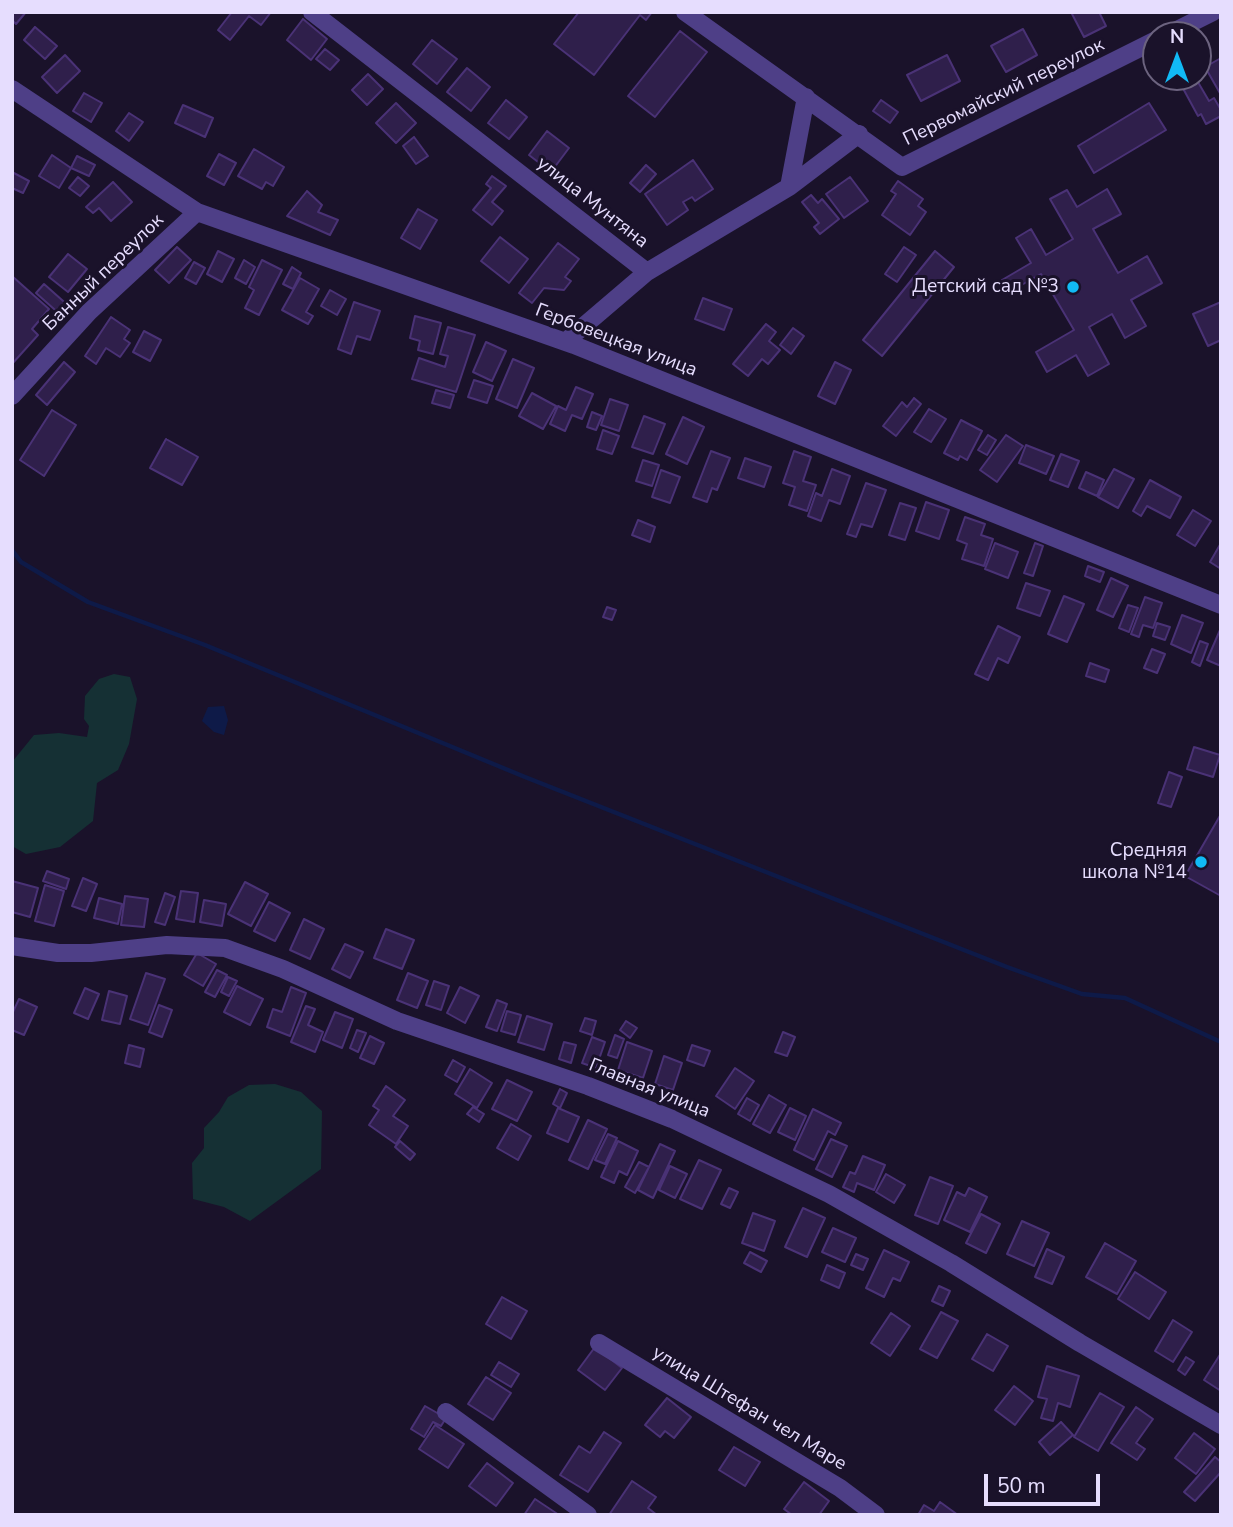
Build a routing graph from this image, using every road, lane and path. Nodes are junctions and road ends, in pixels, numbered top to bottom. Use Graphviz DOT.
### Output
graph roads {
  1 [pos="312,12"];
  2 [pos="685,12"];
  3 [pos="1213,12"];
  4 [pos="1195,21"];
  5 [pos="1142,47"];
  6 [pos="12,89"];
  7 [pos="806,97"];
  8 [pos="859,134"];
  9 [pos="789,187"];
  10 [pos="197,212"];
  11 [pos="647,272"];
  12 [pos="565,342"];
  13 [pos="12,396"];
  14 [pos="1221,606"];
  15 [pos="12,946"];
  16 [pos="599,1343"];
  17 [pos="446,1412"];
  18 [pos="1221,1425"];
  19 [pos="588,1515"];
  20 [pos="876,1515"];
  1 -- 11 [label="street, улица Мунтяна"];
  2 -- 7 [label="street, Первомайский переулок"];
  3 -- 4 [label="street"];
  5 -- 8 [label="street, Первомайский переулок"];
  6 -- 10 [label="street, Гербовецкая улица"];
  7 -- 8 [label="street, Первомайский переулок"];
  7 -- 9 [label="street"];
  8 -- 9 [label="street, улица Мунтяна"];
  9 -- 11 [label="street, улица Мунтяна"];
  10 -- 12 [label="street, Гербовецкая улица"];
  10 -- 13 [label="street, Банный переулок"];
  11 -- 12 [label="street"];
  12 -- 14 [label="street, Гербовецкая улица"];
  15 -- 18 [label="street, Главная улица"];
  16 -- 20 [label="street, улица Штефан чел Маре"];
  17 -- 19 [label="street"];
}
